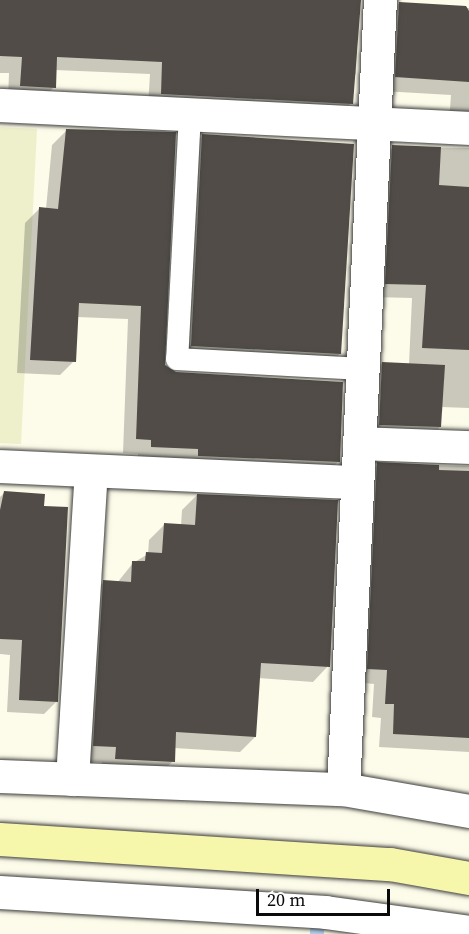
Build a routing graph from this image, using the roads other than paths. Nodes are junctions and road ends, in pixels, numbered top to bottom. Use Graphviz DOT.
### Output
graph roads {
  1 [pos="380,0"];
  2 [pos="0,105"];
  3 [pos="190,114"];
  4 [pos="373,124"];
  5 [pos="469,128"];
  6 [pos="362,369"];
  7 [pos="359,443"];
  8 [pos="469,447"];
  9 [pos="0,466"];
  10 [pos="91,472"];
  11 [pos="357,482"];
  12 [pos="0,776"];
  13 [pos="72,779"];
  14 [pos="343,789"];
  15 [pos="469,811"];
  16 [pos="0,839"];
  17 [pos="469,878"];
  18 [pos="0,892"];
  19 [pos="469,932"];
  1 -- 4 [label="street"];
  2 -- 3 [label="street"];
  3 -- 4 [label="street"];
  3 -- 6 [label="lane"];
  4 -- 5 [label="street"];
  4 -- 6 [label="street"];
  6 -- 7 [label="street"];
  7 -- 8 [label="street"];
  7 -- 11 [label="street"];
  9 -- 10 [label="street"];
  10 -- 11 [label="street"];
  10 -- 13 [label="street"];
  11 -- 14 [label="street"];
  12 -- 13 [label="street"];
  13 -- 14 [label="street"];
  14 -- 15 [label="street"];
  16 -- 17 [label="street"];
  18 -- 19 [label="street"];
}
